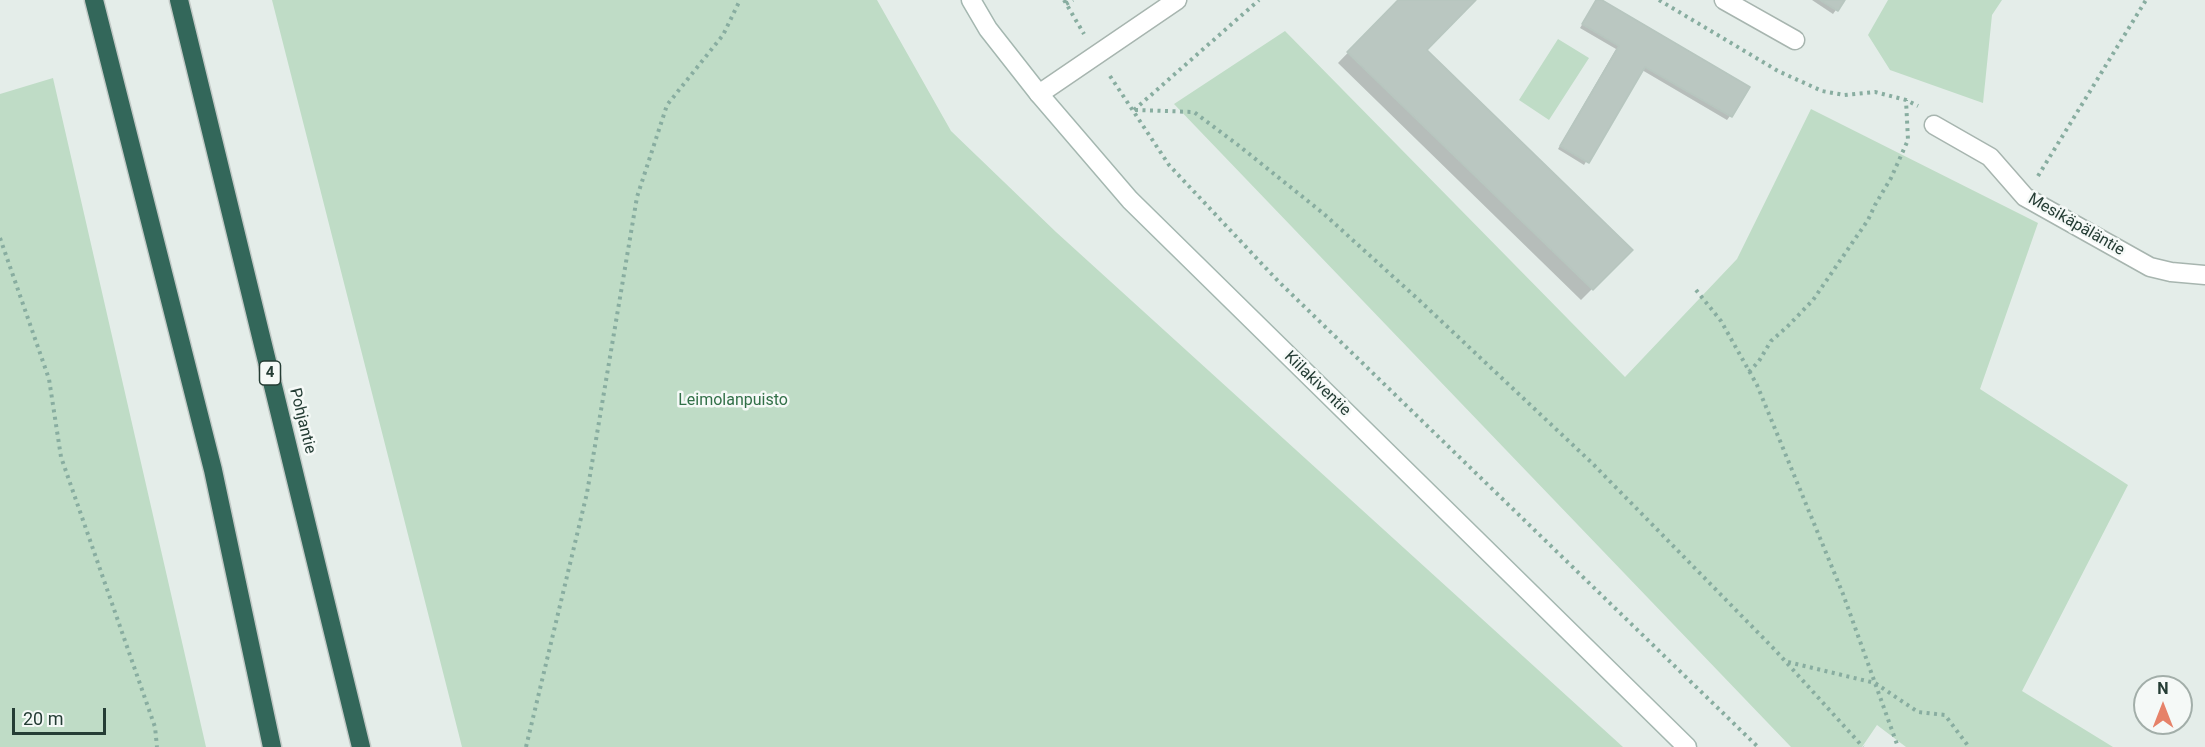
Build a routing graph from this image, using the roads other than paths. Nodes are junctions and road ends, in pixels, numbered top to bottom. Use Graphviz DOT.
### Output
graph roads {
  1 [pos="94,0"];
  2 [pos="179,0"];
  3 [pos="971,0"];
  4 [pos="1177,0"];
  5 [pos="1724,0"];
  6 [pos="1795,40"];
  7 [pos="1039,94"];
  8 [pos="1934,124"];
  9 [pos="2205,275"];
  10 [pos="272,747"];
  11 [pos="361,747"];
  12 [pos="1687,747"];
  1 -- 10 [label="highway"];
  2 -- 11 [label="highway, Pohjantie / 4"];
  3 -- 7 [label="street, Kiilakiventie"];
  4 -- 7 [label="street"];
  5 -- 6 [label="street"];
  7 -- 12 [label="street, Kiilakiventie"];
  8 -- 9 [label="street, Mesikäpäläntie"];
}
